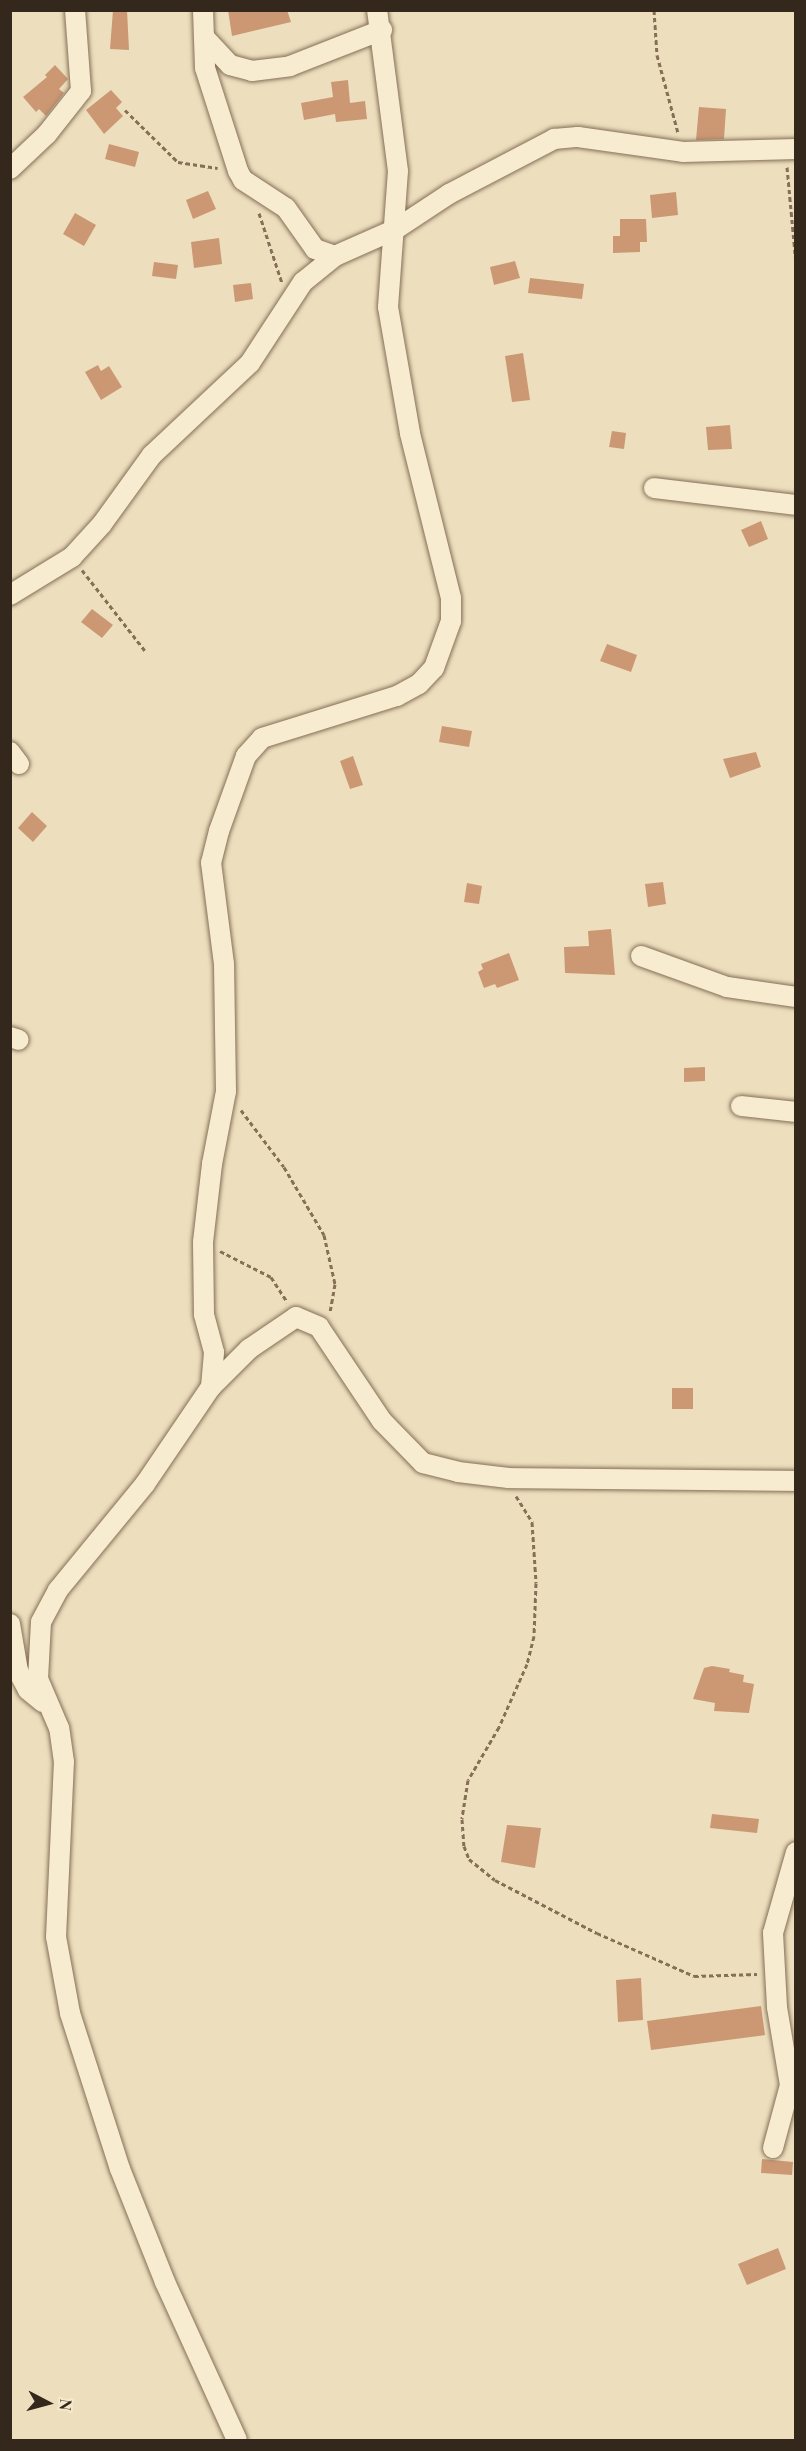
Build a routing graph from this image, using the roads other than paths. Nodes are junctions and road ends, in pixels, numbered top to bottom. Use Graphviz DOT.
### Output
graph roads {
  1 [pos="75,10"];
  2 [pos="204,10"];
  3 [pos="377,10"];
  4 [pos="382,30"];
  5 [pos="204,37"];
  6 [pos="790,150"];
  7 [pos="10,169"];
  8 [pos="396,229"];
  9 [pos="335,256"];
  10 [pos="654,488"];
  11 [pos="795,505"];
  12 [pos="10,595"];
  13 [pos="641,956"];
  14 [pos="795,997"];
  15 [pos="741,1106"];
  16 [pos="795,1112"];
  17 [pos="212,1388"];
  18 [pos="795,1481"];
  19 [pos="10,1624"];
  20 [pos="45,1704"];
  21 [pos="795,1852"];
  22 [pos="773,2148"];
  23 [pos="237,2440"];
  1 -- 7 [label="street"];
  2 -- 5 [label="street"];
  3 -- 4 [label="street"];
  4 -- 5 [label="street"];
  4 -- 8 [label="street"];
  5 -- 9 [label="street"];
  6 -- 8 [label="street"];
  8 -- 9 [label="street"];
  8 -- 17 [label="street"];
  9 -- 12 [label="street"];
  10 -- 11 [label="street"];
  13 -- 14 [label="street"];
  15 -- 16 [label="street"];
  17 -- 18 [label="street"];
  17 -- 20 [label="street"];
  19 -- 20 [label="street"];
  20 -- 23 [label="street"];
  21 -- 22 [label="street"];
}
